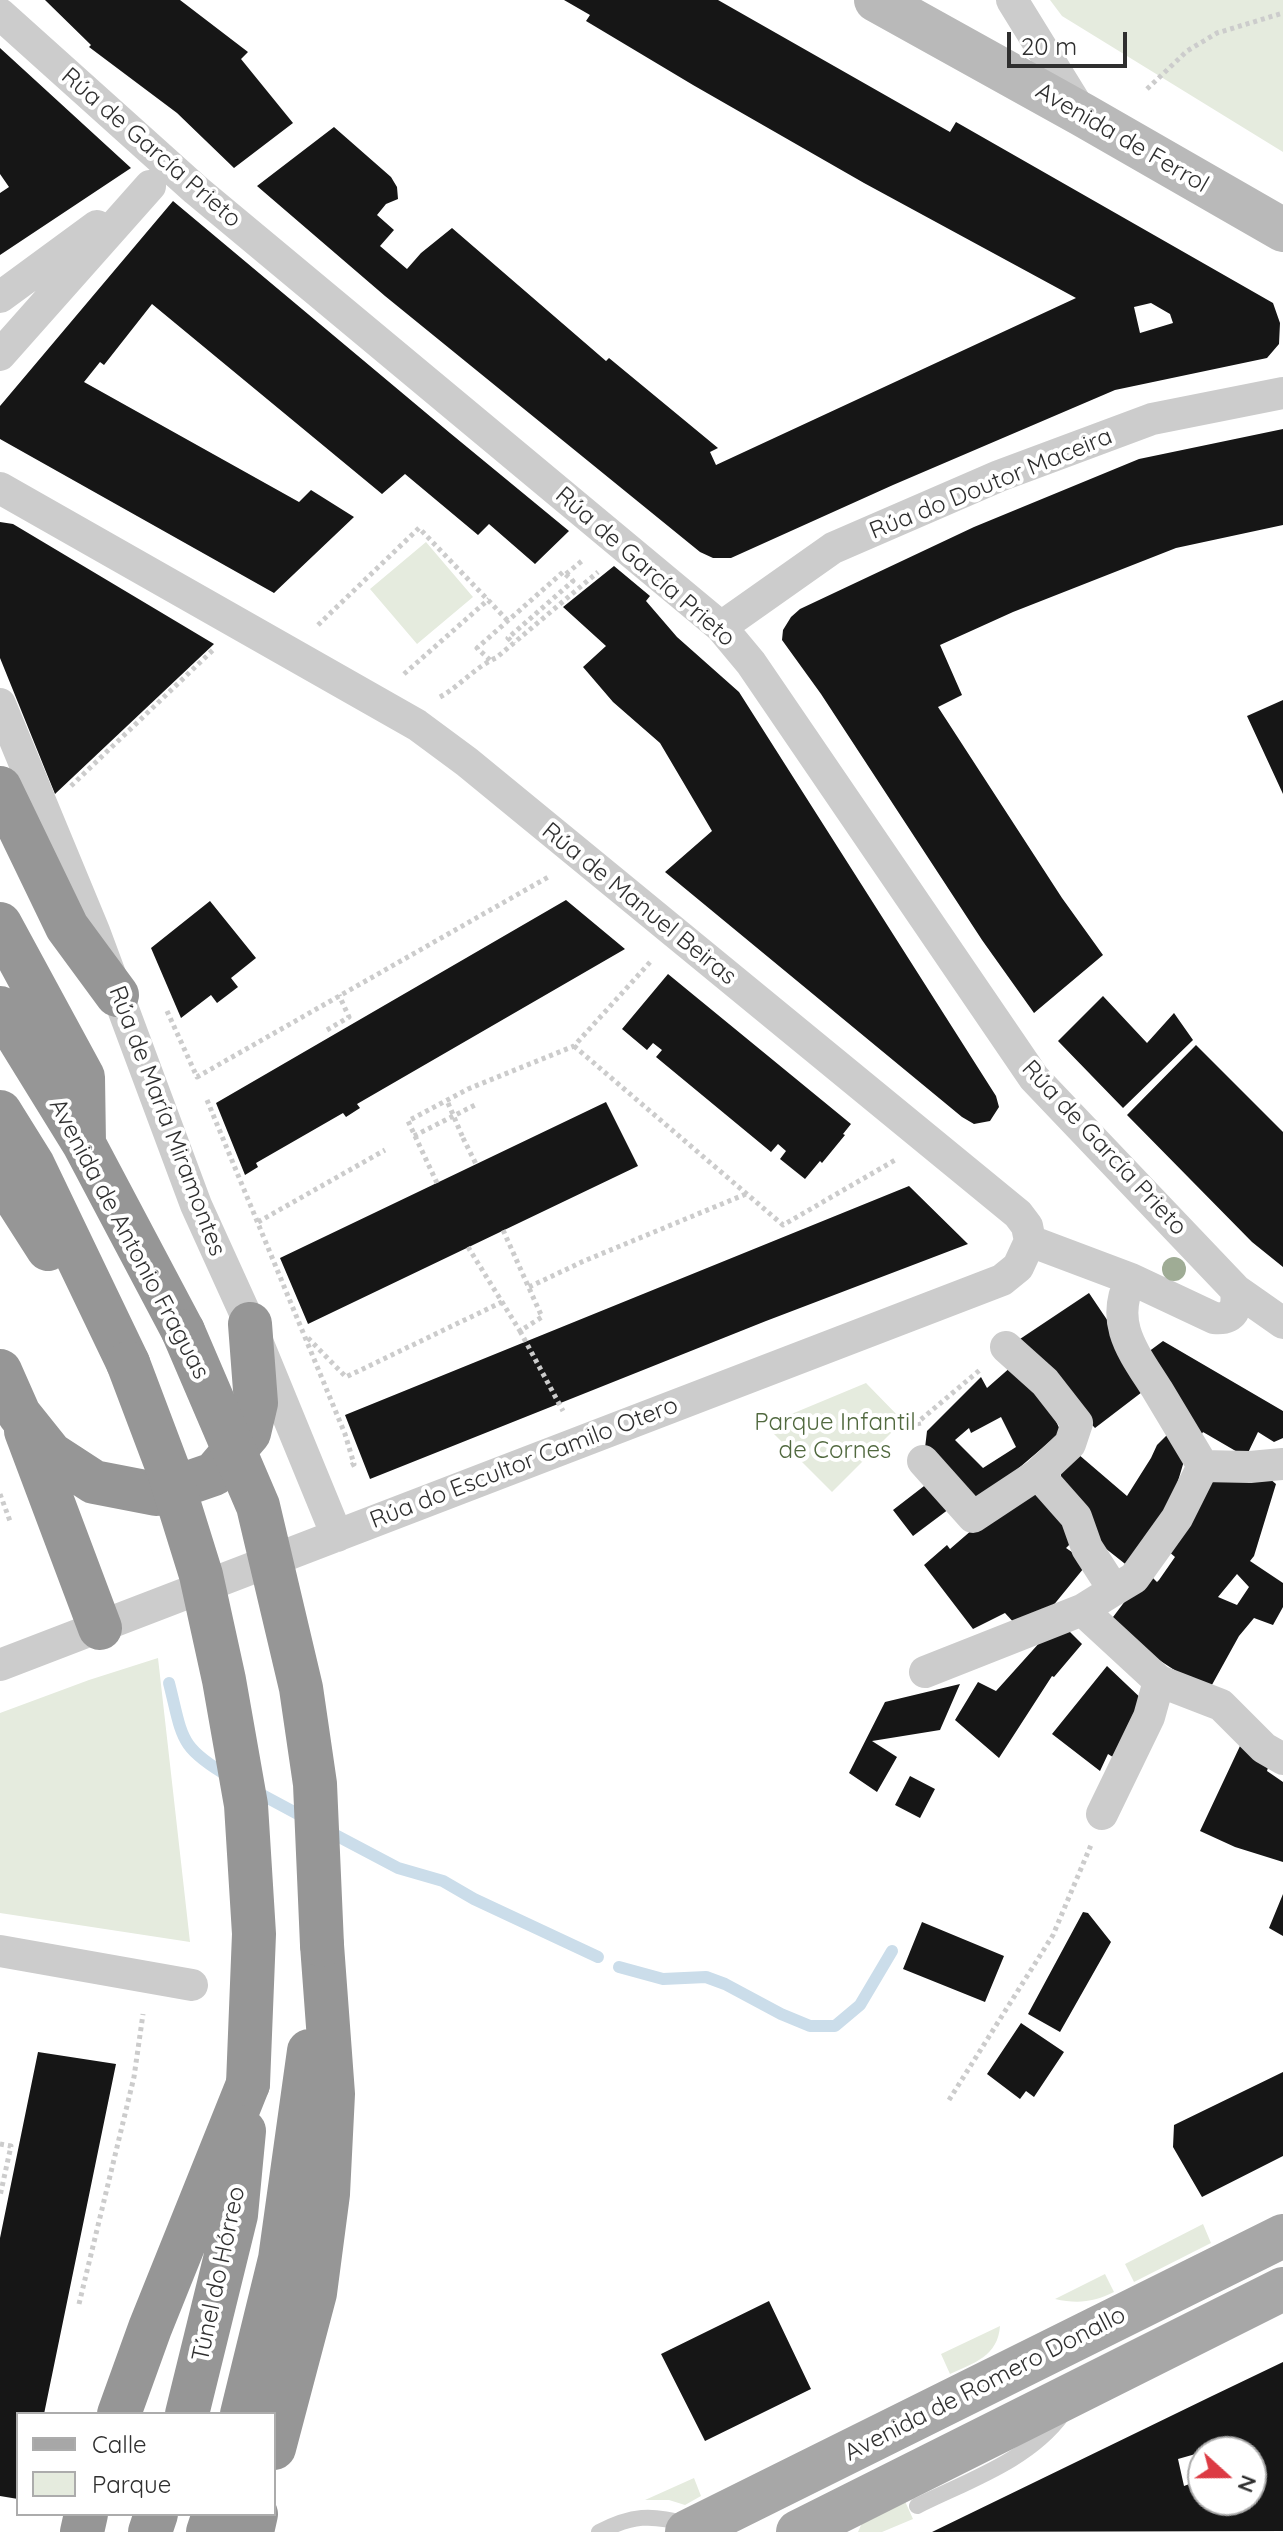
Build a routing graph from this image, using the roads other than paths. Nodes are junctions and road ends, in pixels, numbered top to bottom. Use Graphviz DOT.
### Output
graph roads {
  1 [pos="876,0"];
  2 [pos="1012,0"];
  3 [pos="0,14"];
  4 [pos="1083,115"];
  5 [pos="161,177"];
  6 [pos="1283,230"];
  7 [pos="0,297"];
  8 [pos="0,355"];
  9 [pos="1283,393"];
  10 [pos="0,488"];
  11 [pos="721,627"];
  12 [pos="0,704"];
  13 [pos="0,788"];
  14 [pos="0,924"];
  15 [pos="117,995"];
  16 [pos="0,1008"];
  17 [pos="0,1112"];
  18 [pos="84,1144"];
  19 [pos="0,1174"];
  20 [pos="1030,1241"];
  21 [pos="1131,1279"];
  22 [pos="1236,1290"];
  23 [pos="99,1304"];
  24 [pos="1282,1323"];
  25 [pos="250,1324"];
  26 [pos="1006,1347"];
  27 [pos="0,1371"];
  28 [pos="19,1414"];
  29 [pos="923,1461"];
  30 [pos="1283,1464"];
  31 [pos="1203,1466"];
  32 [pos="1038,1474"];
  33 [pos="337,1536"];
  34 [pos="1114,1590"];
  35 [pos="1082,1610"];
  36 [pos="100,1628"];
  37 [pos="0,1665"];
  38 [pos="925,1672"];
  39 [pos="1159,1681"];
  40 [pos="1283,1759"];
  41 [pos="1102,1814"];
  42 [pos="0,1951"];
  43 [pos="192,1985"];
  44 [pos="248,2084"];
  45 [pos="319,2092"];
  46 [pos="1283,2236"];
  47 [pos="1283,2289"];
  48 [pos="1076,2393"];
  49 [pos="120,2412"];
  50 [pos="187,2412"];
  51 [pos="242,2412"];
  52 [pos="276,2440"];
  53 [pos="917,2506"];
  54 [pos="823,2526"];
  55 [pos="692,2530"];
  56 [pos="599,2532"];
  1 -- 4 [label="street, Avenida de Ferrol"];
  2 -- 4 [label="street"];
  3 -- 5 [label="street, Rúa de García Prieto"];
  4 -- 6 [label="street, Avenida de Ferrol"];
  5 -- 7 [label="street"];
  5 -- 8 [label="street"];
  5 -- 11 [label="street, Rúa de García Prieto"];
  9 -- 11 [label="street, Rúa do Doutor Maceira"];
  10 -- 20 [label="street, Rúa de Manuel Beiras"];
  11 -- 22 [label="street, Rúa de García Prieto"];
  12 -- 15 [label="street, Rúa de María Miramontes"];
  13 -- 15 [label="highway"];
  14 -- 18 [label="highway"];
  15 -- 25 [label="street, Rúa de María Miramontes"];
  16 -- 18 [label="highway, Avenida de Antonio Fraguas"];
  17 -- 23 [label="highway, Avenida de Antonio Fraguas"];
  18 -- 45 [label="highway, Avenida de Antonio Fraguas, bridge"];
  19 -- 23 [label="highway"];
  20 -- 21 [label="street"];
  20 -- 33 [label="street, Rúa do Escultor Camilo Otero"];
  21 -- 22 [label="street"];
  21 -- 31 [label="street"];
  22 -- 24 [label="street, Rúa de García Prieto"];
  23 -- 44 [label="highway, Avenida de Antonio Fraguas, bridge"];
  25 -- 28 [label="highway"];
  25 -- 33 [label="street, Rúa de María Miramontes"];
  26 -- 32 [label="street"];
  27 -- 28 [label="highway"];
  28 -- 36 [label="highway"];
  29 -- 32 [label="street"];
  30 -- 31 [label="street"];
  31 -- 34 [label="street"];
  32 -- 34 [label="street"];
  33 -- 36 [label="street, Rúa do Escultor Camilo Otero"];
  34 -- 35 [label="street"];
  35 -- 38 [label="street"];
  35 -- 39 [label="street"];
  36 -- 37 [label="street, Rúa do Escultor Camilo Otero"];
  39 -- 40 [label="street"];
  39 -- 41 [label="street"];
  42 -- 43 [label="street"];
  44 -- 49 [label="highway"];
  44 -- 50 [label="highway, Túnel do Hórreo"];
  45 -- 51 [label="highway"];
  45 -- 52 [label="highway"];
  46 -- 55 [label="main road, Avenida de Romero Donallo"];
  47 -- 48 [label="main road, Avenida de Romero Donallo"];
  48 -- 53 [label="lane"];
  48 -- 54 [label="main road, Avenida de Romero Donallo"];
  55 -- 56 [label="lane"];
}
